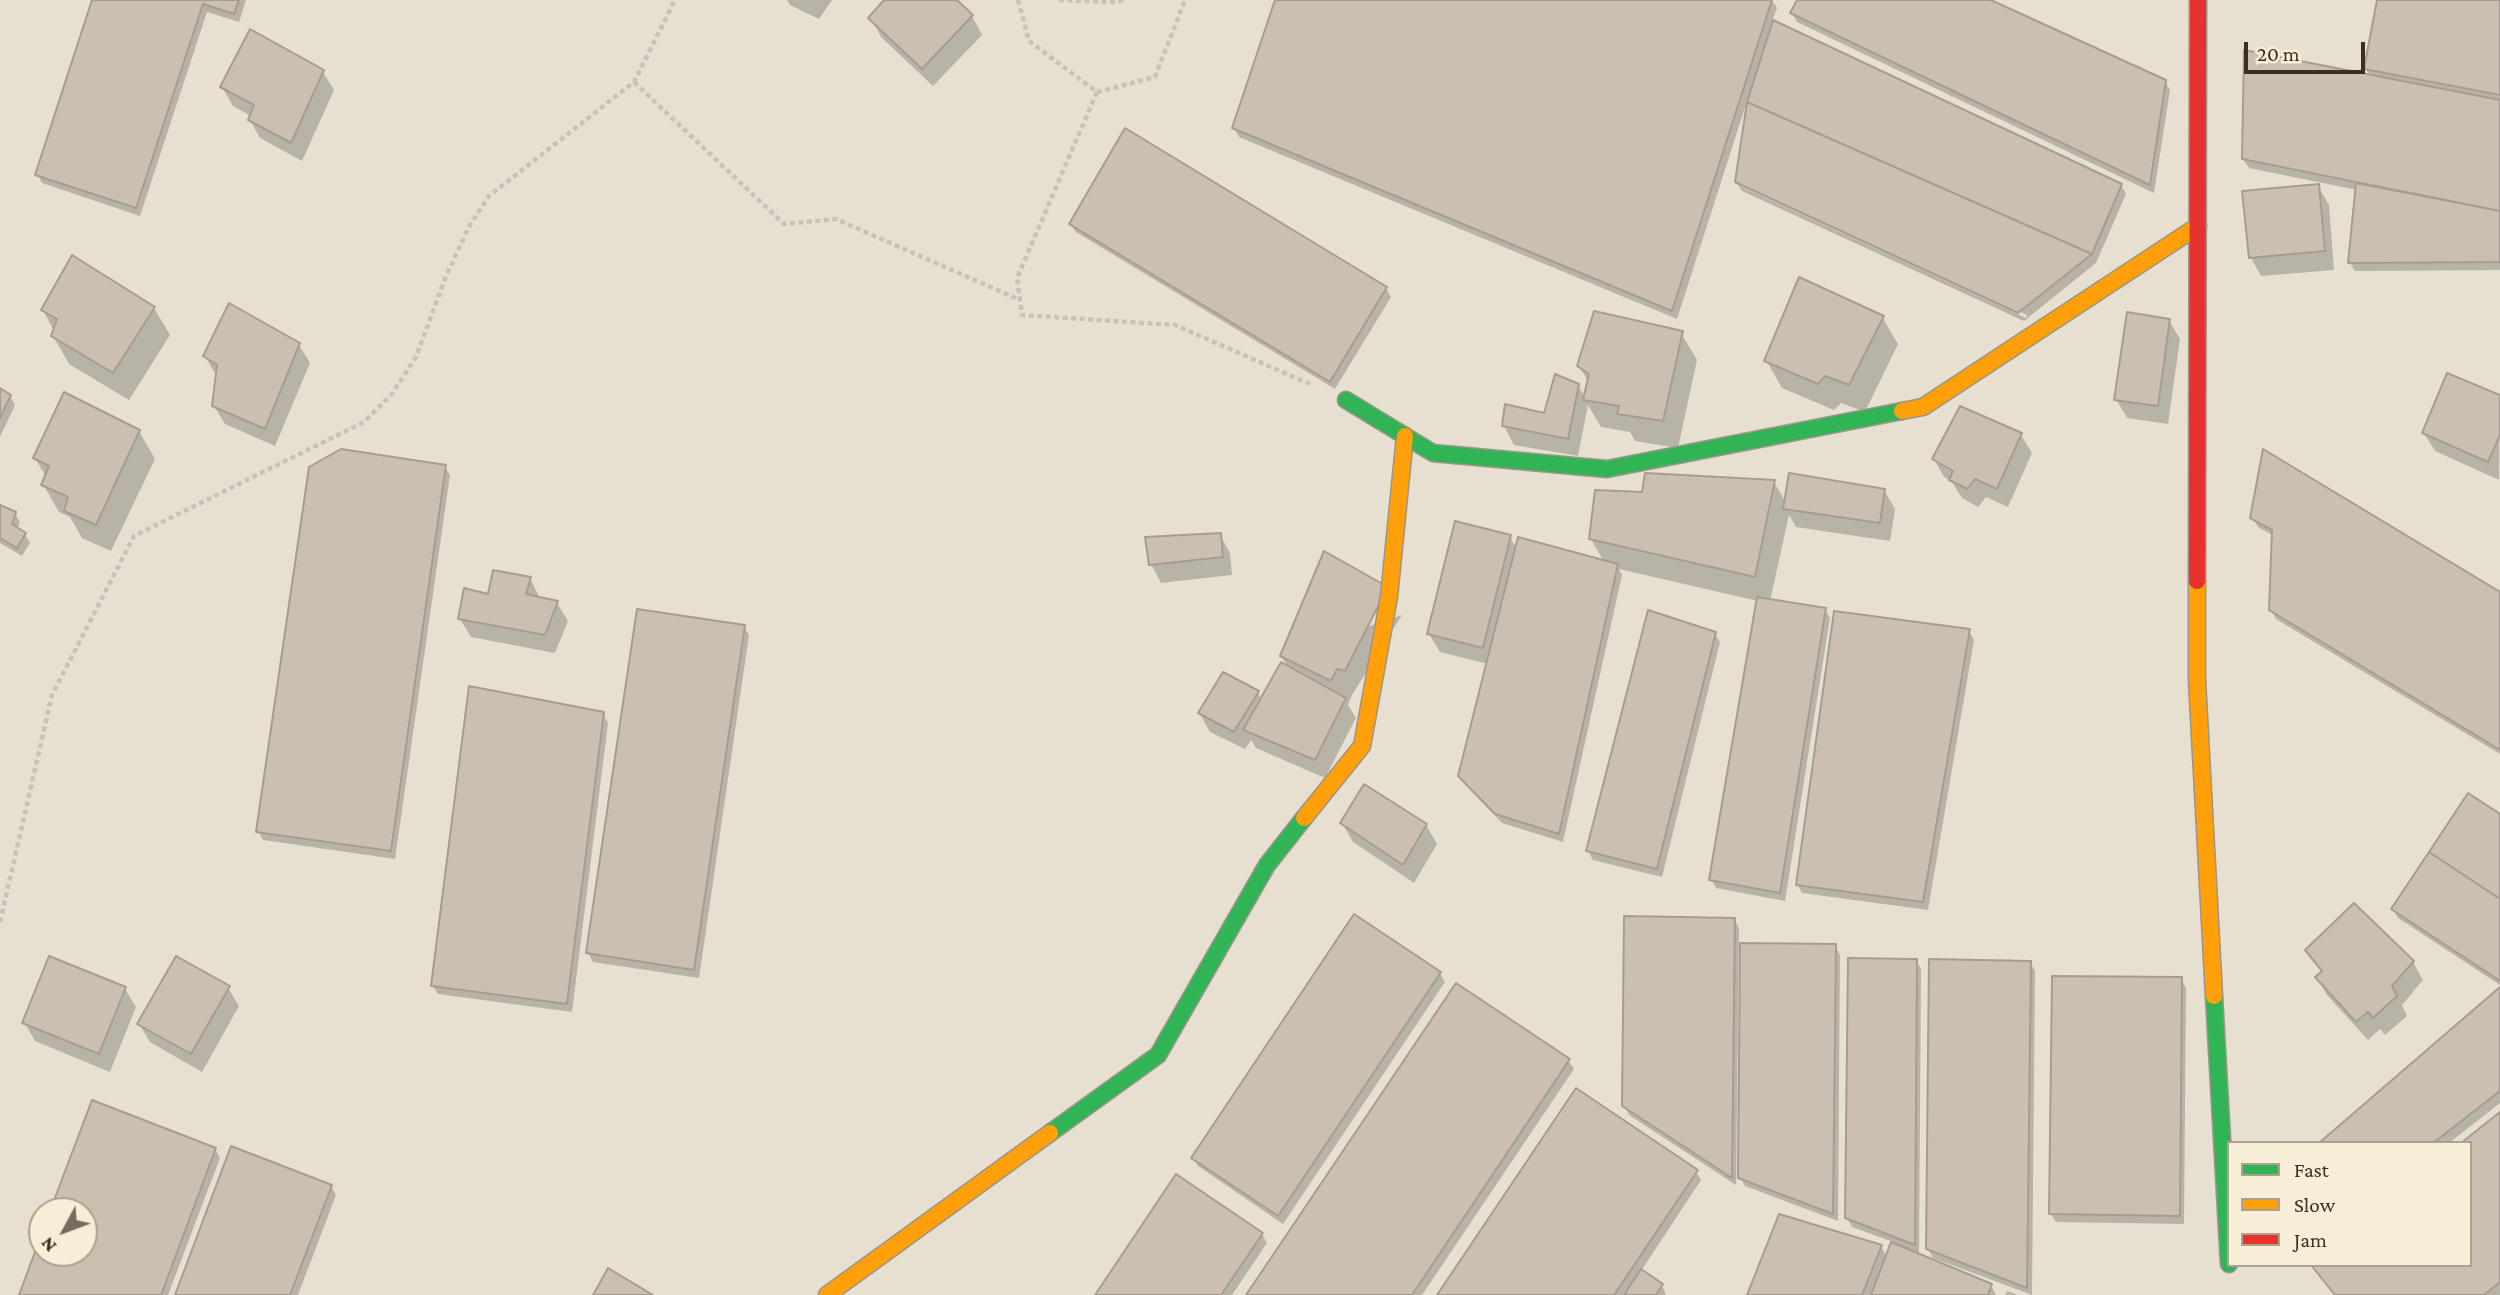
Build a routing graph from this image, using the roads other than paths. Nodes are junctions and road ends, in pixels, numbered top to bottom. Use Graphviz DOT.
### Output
graph roads {
  1 [pos="2198,0"];
  2 [pos="2198,226"];
  3 [pos="1346,400"];
  4 [pos="1405,436"];
  5 [pos="2227,1231"];
  6 [pos="827,1295"];
  1 -- 2 [label="street"];
  2 -- 4 [label="street"];
  2 -- 5 [label="street"];
  3 -- 4 [label="street"];
  4 -- 6 [label="street"];
}
